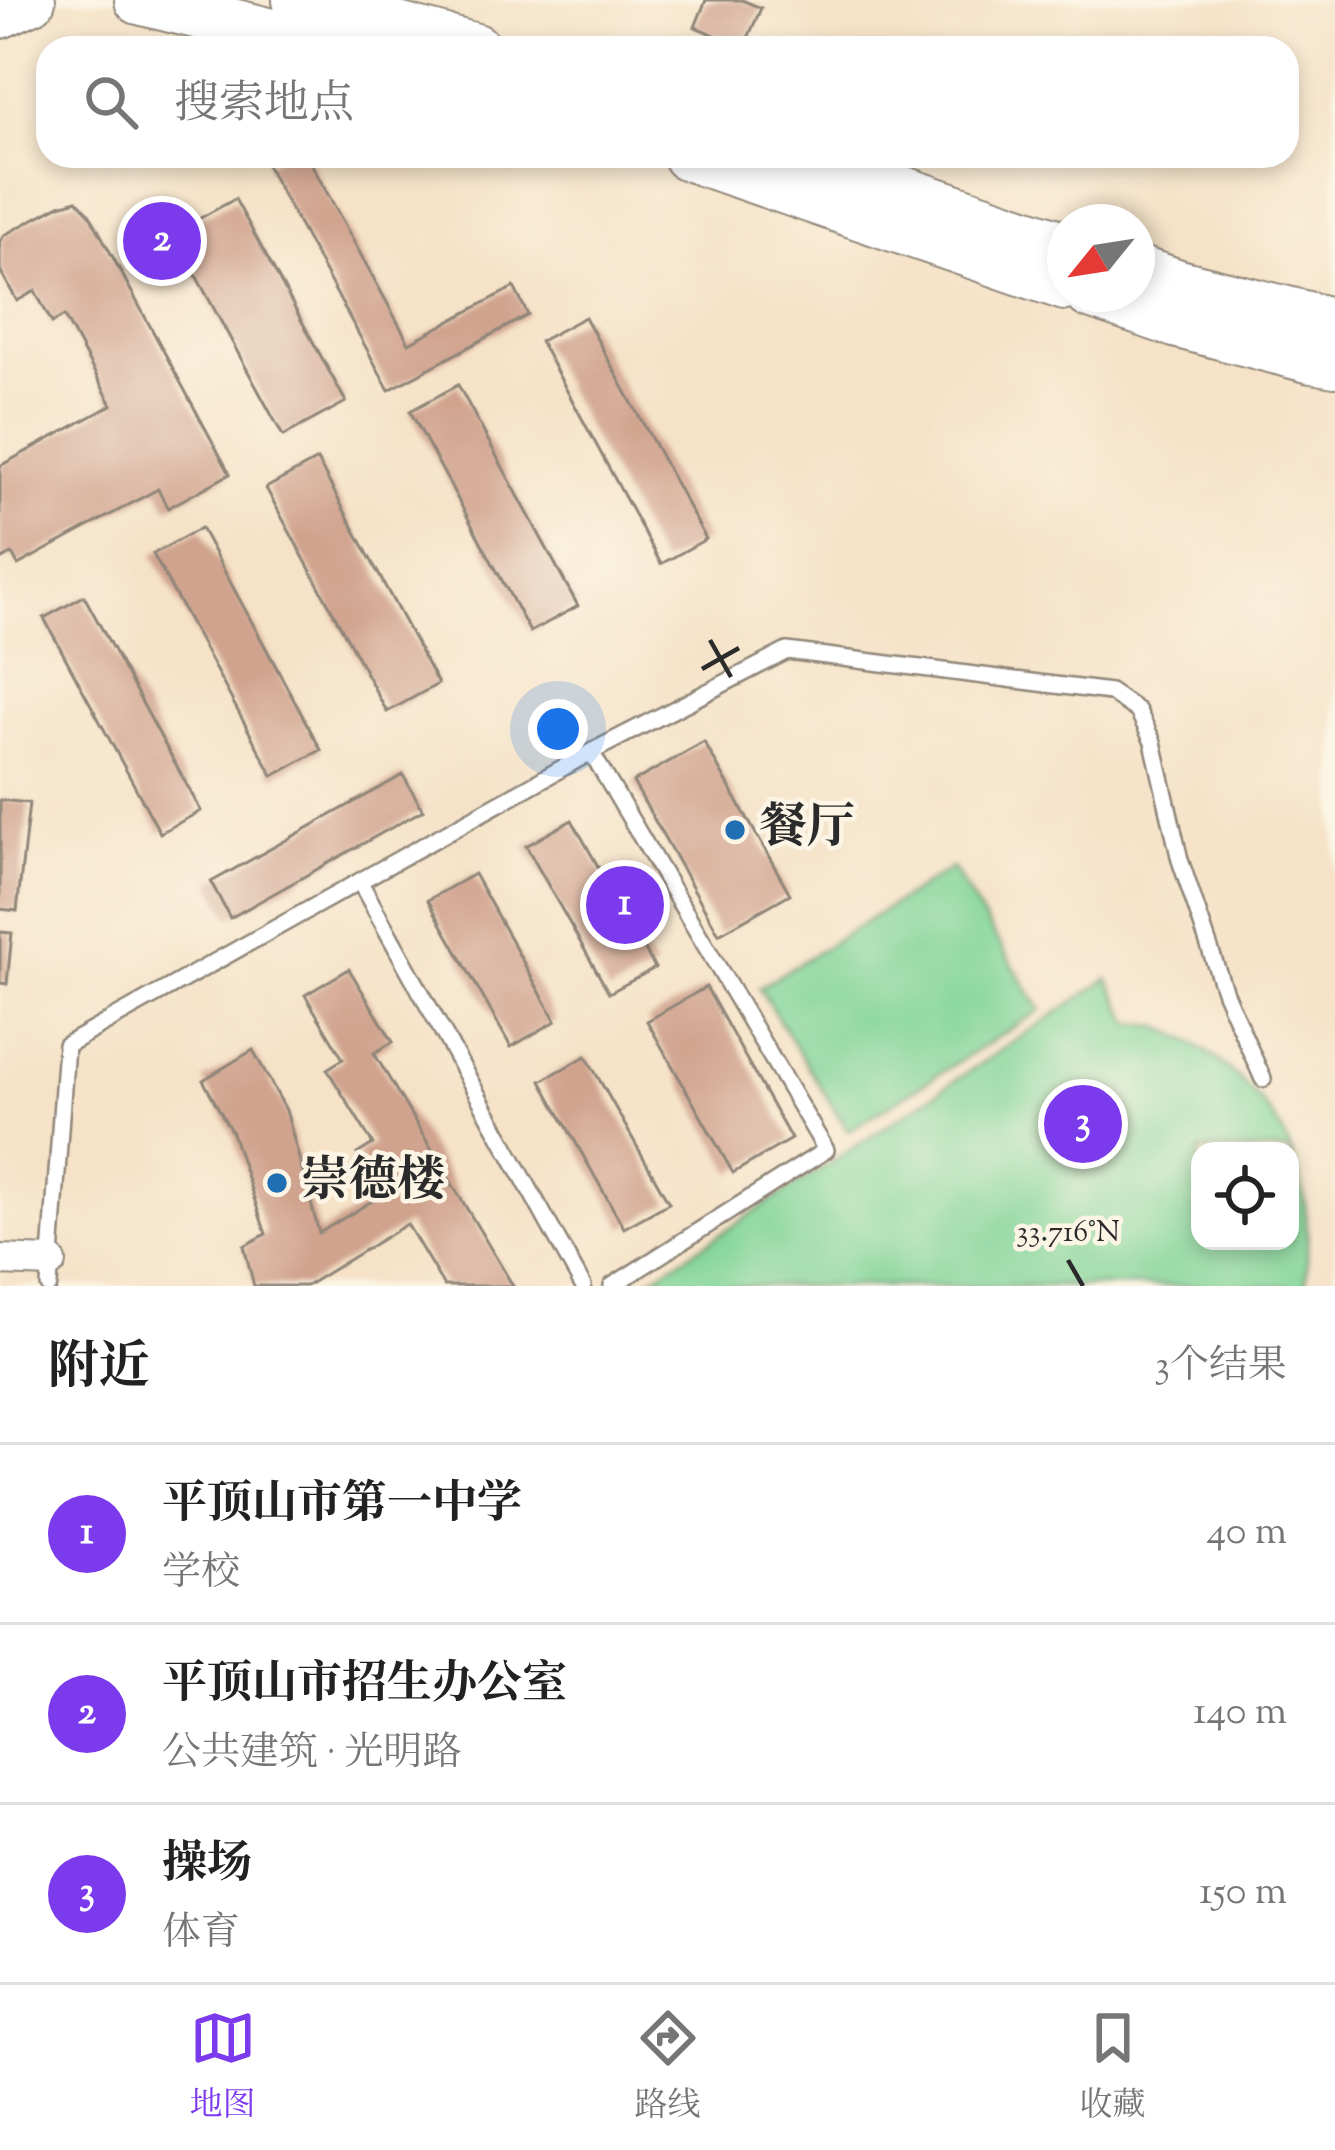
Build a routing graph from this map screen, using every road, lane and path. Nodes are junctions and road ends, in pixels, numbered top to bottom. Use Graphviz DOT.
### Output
graph roads {
  1 [pos="31,0"];
  2 [pos="139,0"];
  3 [pos="297,0"];
  4 [pos="0,14"];
  5 [pos="284,36"];
  6 [pos="431,36"];
  7 [pos="722,168"];
  8 [pos="837,168"];
  9 [pos="1047,240"];
  10 [pos="1155,276"];
  11 [pos="1047,280"];
  12 [pos="1142,312"];
  13 [pos="1335,323"];
  14 [pos="1335,363"];
  15 [pos="591,752"];
  16 [pos="360,882"];
  17 [pos="1263,1079"];
  18 [pos="0,1260"];
  19 [pos="50,1274"];
  20 [pos="584,1286"];
  21 [pos="613,1286"];
  1 -- 4 [label="main road"];
  2 -- 5 [label="main road"];
  3 -- 6 [label="main road"];
  7 -- 11 [label="main road"];
  8 -- 9 [label="main road"];
  10 -- 13 [label="main road"];
  12 -- 14 [label="main road"];
  15 -- 16 [label="lane"];
  15 -- 17 [label="lane"];
  15 -- 21 [label="lane"];
  16 -- 19 [label="lane"];
  16 -- 20 [label="lane"];
  18 -- 19 [label="street"];
}
